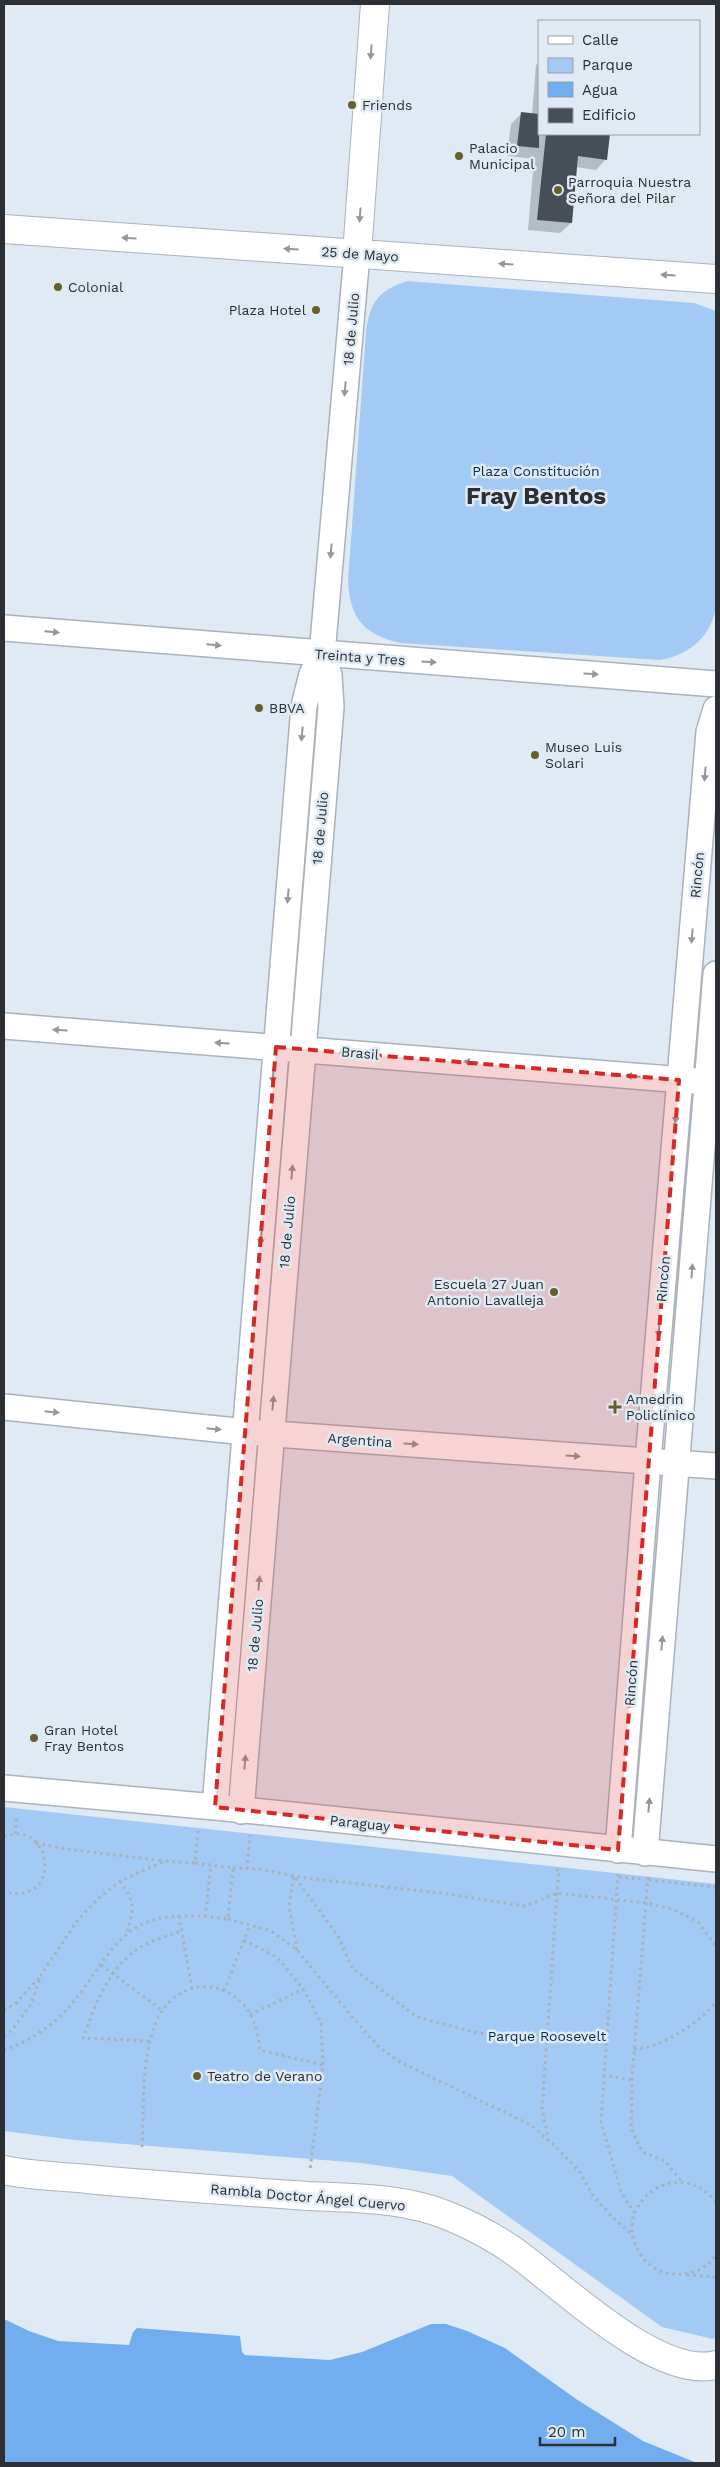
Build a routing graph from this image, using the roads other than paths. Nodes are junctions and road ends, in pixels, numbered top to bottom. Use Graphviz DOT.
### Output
graph roads {
  1 [pos="374,4"];
  2 [pos="4,229"];
  3 [pos="357,254"];
  4 [pos="716,279"];
  5 [pos="4,628"];
  6 [pos="322,654"];
  7 [pos="716,684"];
  8 [pos="716,709"];
  9 [pos="716,974"];
  10 [pos="4,1026"];
  11 [pos="276,1047"];
  12 [pos="301,1048"];
  13 [pos="679,1080"];
  14 [pos="712,1082"];
  15 [pos="4,1408"];
  16 [pos="246,1432"];
  17 [pos="271,1434"];
  18 [pos="648,1462"];
  19 [pos="677,1463"];
  20 [pos="716,1466"];
  21 [pos="4,1788"];
  22 [pos="211,1819"];
  23 [pos="241,1822"];
  24 [pos="618,1850"];
  25 [pos="645,1853"];
  26 [pos="716,1859"];
  27 [pos="4,2170"];
  28 [pos="716,2365"];
  1 -- 3 [label="street, 18 de Julio, one-way"];
  3 -- 2 [label="street, 25 de Mayo, one-way"];
  4 -- 3 [label="street, 25 de Mayo, one-way"];
  3 -- 6 [label="street, 18 de Julio, one-way"];
  5 -- 6 [label="street, Treinta y Tres, one-way"];
  6 -- 7 [label="street, Treinta y Tres, one-way"];
  6 -- 11 [label="street, 18 de Julio, one-way"];
  6 -- 12 [label="street, 18 de Julio"];
  8 -- 13 [label="street, Rincón, one-way"];
  9 -- 14 [label="street, Rincón"];
  11 -- 10 [label="street, Brasil, one-way"];
  11 -- 12 [label="street, Brasil"];
  11 -- 16 [label="street, 18 de Julio, one-way"];
  13 -- 12 [label="street, Brasil, one-way"];
  17 -- 12 [label="street, 18 de Julio, one-way"];
  13 -- 14 [label="street, Brasil"];
  13 -- 18 [label="street, Rincón, one-way"];
  19 -- 14 [label="street, Rincón, one-way"];
  15 -- 16 [label="street, Argentina, one-way"];
  16 -- 17 [label="street, Argentina"];
  16 -- 22 [label="street, 18 de Julio"];
  17 -- 18 [label="street, Argentina, one-way"];
  23 -- 17 [label="street, 18 de Julio, one-way"];
  18 -- 19 [label="street, Argentina"];
  18 -- 24 [label="street, Rincón"];
  19 -- 20 [label="street, Argentina"];
  25 -- 19 [label="street, Rincón, one-way"];
  21 -- 22 [label="street, Paraguay"];
  22 -- 23 [label="street, Paraguay"];
  23 -- 24 [label="street, Paraguay"];
  24 -- 25 [label="street, Paraguay"];
  25 -- 26 [label="street, Paraguay"];
  27 -- 28 [label="street, Rambla Doctor Ángel Cuervo"];
}
